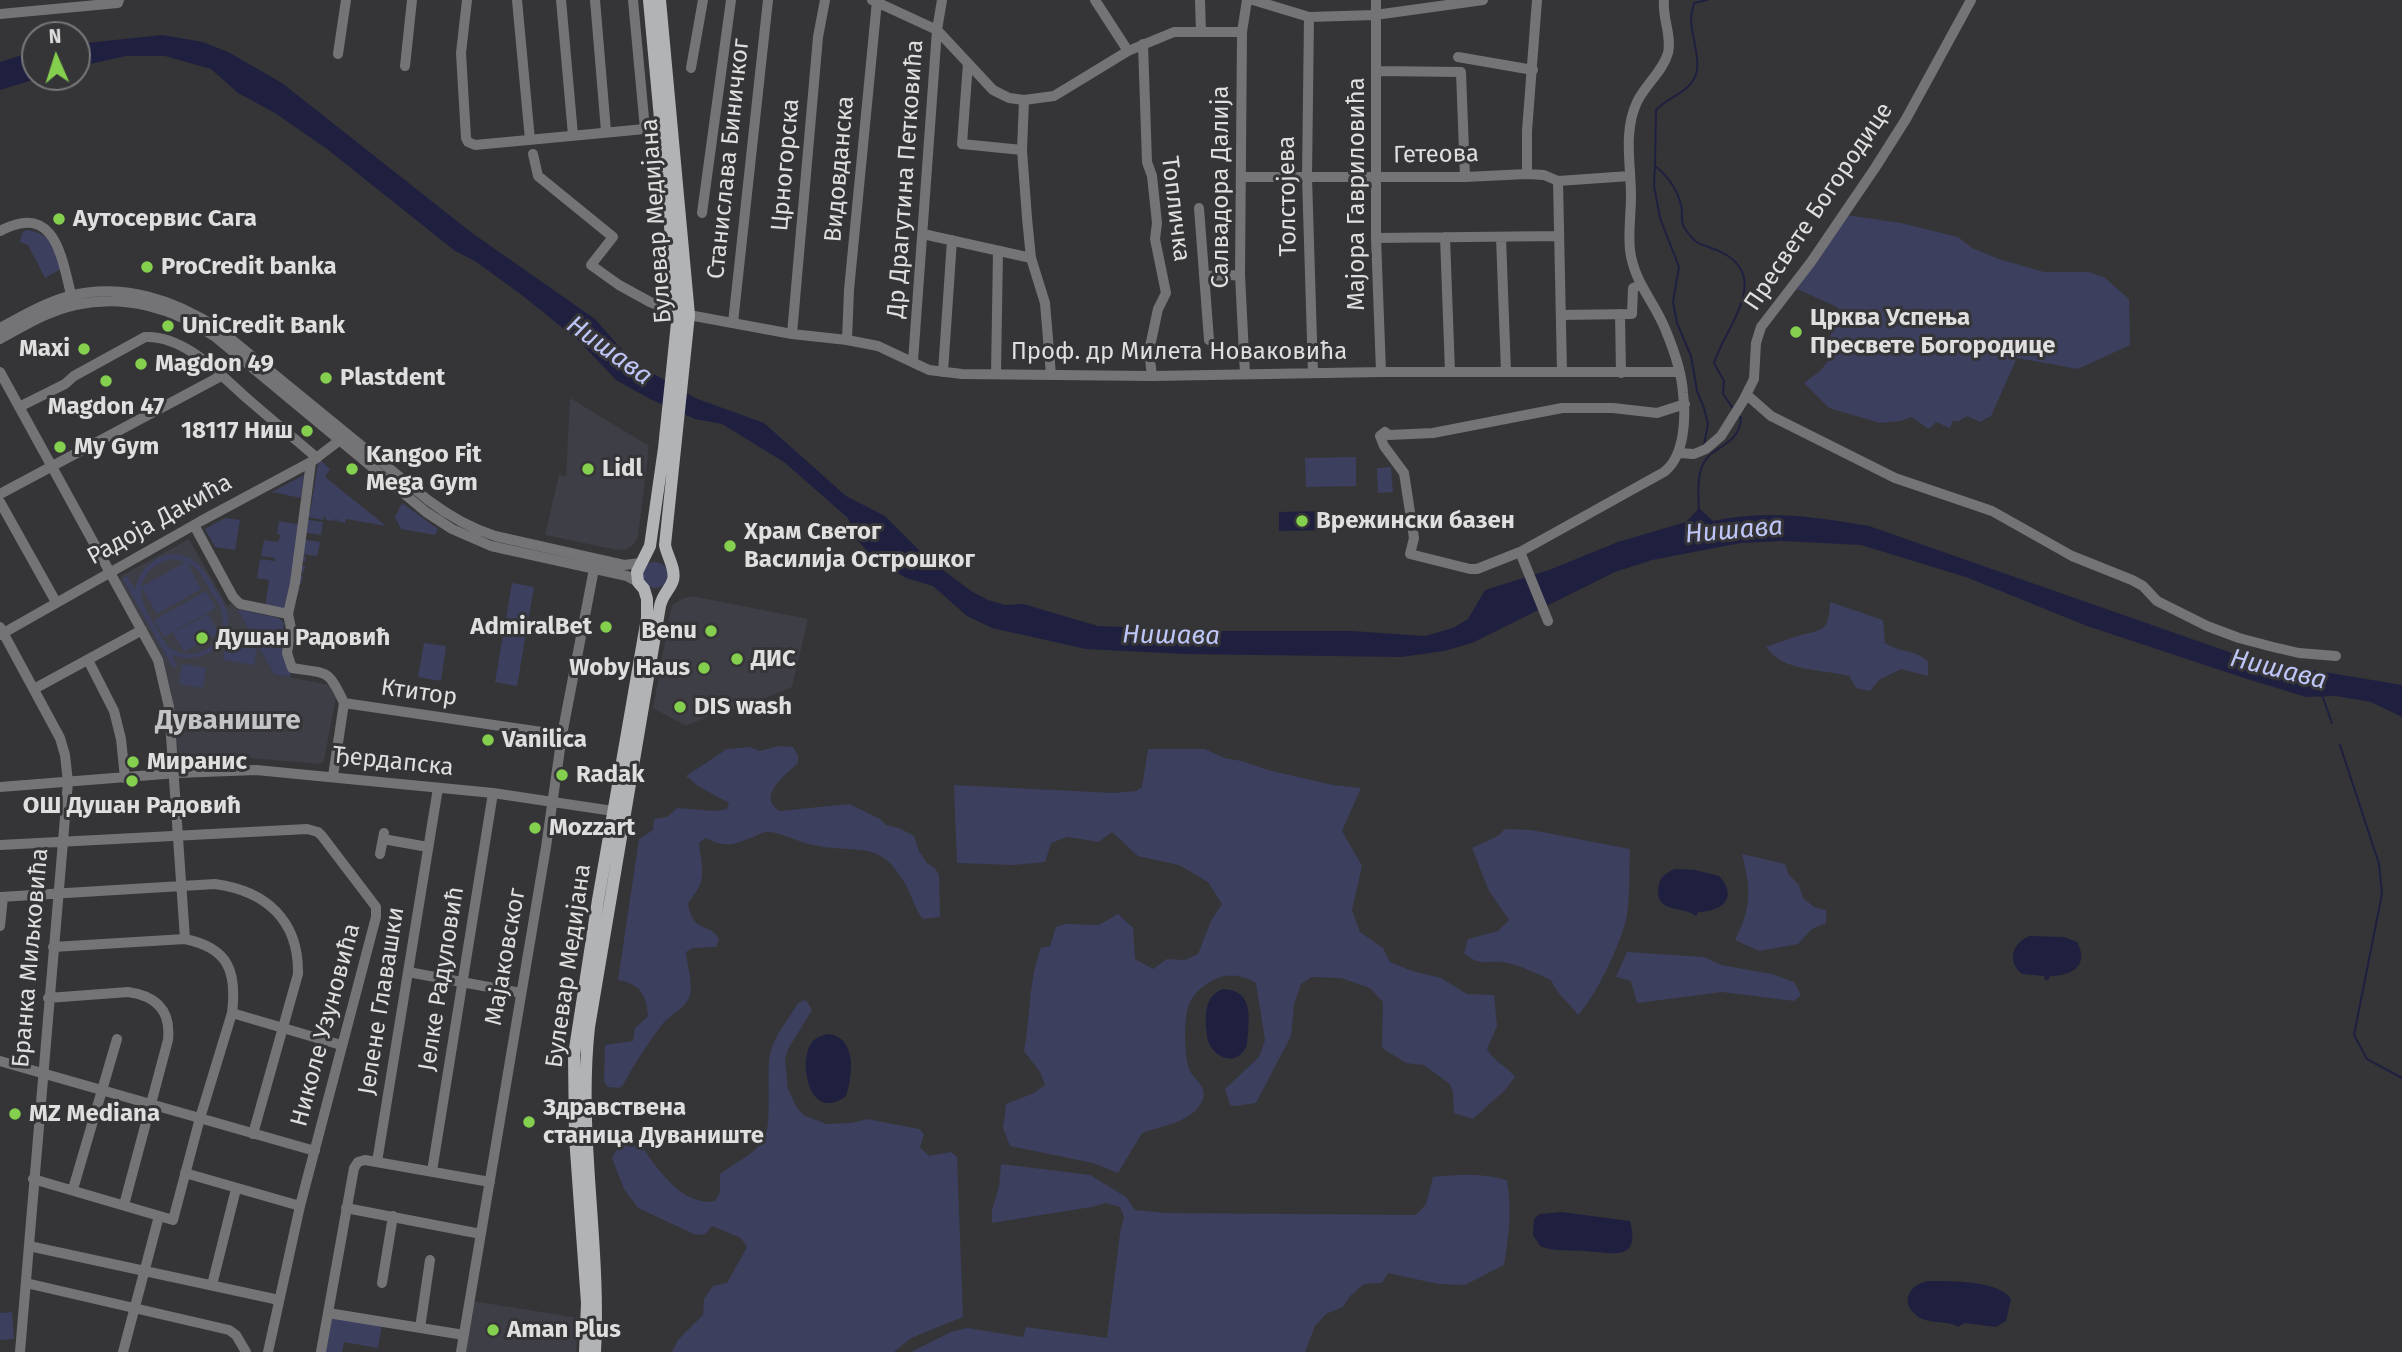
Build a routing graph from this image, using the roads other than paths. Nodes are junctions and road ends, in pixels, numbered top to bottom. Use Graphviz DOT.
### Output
graph roads {
  1 [pos="346,0"];
  2 [pos="412,0"];
  3 [pos="467,0"];
  4 [pos="517,0"];
  5 [pos="561,0"];
  6 [pos="595,0"];
  7 [pos="633,0"];
  8 [pos="649,0"];
  9 [pos="660,0"];
  10 [pos="703,0"];
  11 [pos="731,0"];
  12 [pos="768,0"];
  13 [pos="825,0"];
  14 [pos="902,0"];
  15 [pos="942,0"];
  16 [pos="1095,0"];
  17 [pos="1200,0"];
  18 [pos="1247,0"];
  19 [pos="1253,0"];
  20 [pos="1376,0"];
  21 [pos="1483,0"];
  22 [pos="1537,0"];
  23 [pos="1664,0"];
  24 [pos="1971,0"];
  25 [pos="119,1"];
  26 [pos="874,1"];
  27 [pos="901,12"];
  28 [pos="0,14"];
  29 [pos="1376,15"];
  30 [pos="1309,17"];
  31 [pos="937,30"];
  32 [pos="1201,32"];
  33 [pos="1242,32"];
  34 [pos="1143,44"];
  35 [pos="1128,51"];
  36 [pos="338,54"];
  37 [pos="1458,57"];
  38 [pos="968,63"];
  39 [pos="405,66"];
  40 [pos="691,68"];
  41 [pos="1533,70"];
  42 [pos="1377,71"];
  43 [pos="1024,100"];
  44 [pos="606,131"];
  45 [pos="573,135"];
  46 [pos="530,139"];
  47 [pos="1022,150"];
  48 [pos="533,154"];
  49 [pos="1527,174"];
  50 [pos="1630,176"];
  51 [pos="1241,177"];
  52 [pos="1307,177"];
  53 [pos="1376,177"];
  54 [pos="1465,177"];
  55 [pos="1558,181"];
  56 [pos="1199,208"];
  57 [pos="702,213"];
  58 [pos="0,231"];
  59 [pos="923,234"];
  60 [pos="1559,236"];
  61 [pos="1446,237"];
  62 [pos="1501,237"];
  63 [pos="1376,238"];
  64 [pos="952,240"];
  65 [pos="998,251"];
  66 [pos="1031,258"];
  67 [pos="1240,275"];
  68 [pos="1204,276"];
  69 [pos="66,278"];
  70 [pos="1640,285"];
  71 [pos="93,292"];
  72 [pos="72,301"];
  73 [pos="53,302"];
  74 [pos="683,314"];
  75 [pos="1620,314"];
  76 [pos="1561,315"];
  77 [pos="733,323"];
  78 [pos="0,328"];
  79 [pos="792,334"];
  80 [pos="0,339"];
  81 [pos="847,340"];
  82 [pos="1209,340"];
  83 [pos="914,361"];
  84 [pos="0,372"];
  85 [pos="943,372"];
  86 [pos="1506,372"];
  87 [pos="1562,372"];
  88 [pos="1678,372"];
  89 [pos="1313,373"];
  90 [pos="1381,373"];
  91 [pos="1450,373"];
  92 [pos="1621,373"];
  93 [pos="996,374"];
  94 [pos="1245,374"];
  95 [pos="1051,375"];
  96 [pos="221,376"];
  97 [pos="1152,376"];
  98 [pos="1747,396"];
  99 [pos="1685,404"];
  100 [pos="19,407"];
  101 [pos="340,440"];
  102 [pos="669,452"];
  103 [pos="1679,453"];
  104 [pos="314,460"];
  105 [pos="53,466"];
  106 [pos="0,494"];
  107 [pos="0,502"];
  108 [pos="194,525"];
  109 [pos="1520,552"];
  110 [pos="643,561"];
  111 [pos="670,564"];
  112 [pos="593,569"];
  113 [pos="109,572"];
  114 [pos="641,586"];
  115 [pos="664,591"];
  116 [pos="56,602"];
  117 [pos="288,614"];
  118 [pos="1548,621"];
  119 [pos="142,630"];
  120 [pos="1,631"];
  121 [pos="2336,656"];
  122 [pos="88,660"];
  123 [pos="34,689"];
  124 [pos="344,703"];
  125 [pos="562,735"];
  126 [pos="173,773"];
  127 [pos="333,776"];
  128 [pos="125,778"];
  129 [pos="68,782"];
  130 [pos="0,787"];
  131 [pos="438,788"];
  132 [pos="493,793"];
  133 [pos="552,801"];
  134 [pos="613,811"];
  135 [pos="177,836"];
  136 [pos="62,842"];
  137 [pos="0,845"];
  138 [pos="428,847"];
  139 [pos="380,854"];
  140 [pos="183,886"];
  141 [pos="58,895"];
  142 [pos="1,897"];
  143 [pos="0,926"];
  144 [pos="186,939"];
  145 [pos="53,947"];
  146 [pos="408,972"];
  147 [pos="463,982"];
  148 [pos="521,993"];
  149 [pos="48,998"];
  150 [pos="232,1013"];
  151 [pos="284,1028"];
  152 [pos="117,1039"];
  153 [pos="341,1045"];
  154 [pos="0,1061"];
  155 [pos="42,1074"];
  156 [pos="102,1091"];
  157 [pos="152,1105"];
  158 [pos="200,1118"];
  159 [pos="253,1134"];
  160 [pos="315,1150"];
  161 [pos="377,1162"];
  162 [pos="432,1171"];
  163 [pos="185,1173"];
  164 [pos="33,1179"];
  165 [pos="490,1182"];
  166 [pos="74,1189"];
  167 [pos="236,1189"];
  168 [pos="124,1205"];
  169 [pos="300,1206"];
  170 [pos="346,1208"];
  171 [pos="159,1216"];
  172 [pos="393,1216"];
  173 [pos="481,1234"];
  174 [pos="29,1246"];
  175 [pos="430,1260"];
  176 [pos="146,1271"];
  177 [pos="26,1283"];
  178 [pos="382,1283"];
  179 [pos="212,1285"];
  180 [pos="279,1300"];
  181 [pos="135,1310"];
  182 [pos="328,1313"];
  183 [pos="420,1328"];
  184 [pos="464,1335"];
  185 [pos="19,1351"];
  186 [pos="123,1352"];
  187 [pos="246,1352"];
  188 [pos="268,1352"];
  189 [pos="321,1352"];
  190 [pos="461,1352"];
  191 [pos="585,1352"];
  192 [pos="596,1352"];
  1 -- 36 [label="street"];
  2 -- 39 [label="street"];
  3 -- 46 [label="street"];
  4 -- 46 [label="street"];
  5 -- 45 [label="street"];
  6 -- 44 [label="street, Булевар Медијана"];
  7 -- 44 [label="street, Булевар Медијана"];
  8 -- 74 [label="main road, Булевар Медијана"];
  9 -- 74 [label="main road, Булевар Медијана"];
  10 -- 40 [label="street"];
  11 -- 57 [label="street"];
  12 -- 77 [label="street, Станислава Биничког"];
  13 -- 79 [label="street, Црногорска"];
  14 -- 27 [label="street"];
  15 -- 31 [label="street, Др Драгутина Петковића"];
  16 -- 35 [label="street"];
  17 -- 32 [label="street"];
  18 -- 33 [label="street, Салвадора Далија"];
  19 -- 30 [label="street"];
  20 -- 29 [label="street, Мајора Гавриловића"];
  21 -- 29 [label="street"];
  22 -- 41 [label="street"];
  23 -- 50 [label="street"];
  24 -- 98 [label="street, Пресвете Богородице"];
  25 -- 28 [label="street"];
  26 -- 27 [label="street"];
  26 -- 81 [label="street, Видовданска"];
  27 -- 31 [label="street"];
  29 -- 30 [label="street"];
  29 -- 42 [label="street, Мајора Гавриловића"];
  30 -- 52 [label="street, Толстојева"];
  31 -- 38 [label="street"];
  31 -- 59 [label="street, Др Драгутина Петковића"];
  32 -- 33 [label="street"];
  32 -- 34 [label="street"];
  33 -- 51 [label="street, Салвадора Далија"];
  34 -- 35 [label="street"];
  34 -- 97 [label="street, Топличка"];
  35 -- 43 [label="street"];
  37 -- 41 [label="street"];
  38 -- 43 [label="street"];
  38 -- 47 [label="street"];
  41 -- 49 [label="street"];
  42 -- 53 [label="street, Мајора Гавриловића"];
  42 -- 54 [label="street"];
  43 -- 47 [label="street"];
  44 -- 45 [label="street"];
  45 -- 46 [label="street"];
  47 -- 66 [label="street"];
  48 -- 74 [label="street, Булевар Медијана"];
  49 -- 54 [label="street, Гетеова"];
  49 -- 55 [label="street, Гетеова"];
  50 -- 55 [label="street, Гетеова"];
  50 -- 70 [label="street"];
  51 -- 52 [label="street, Гетеова"];
  51 -- 67 [label="street, Салвадора Далија"];
  52 -- 53 [label="street, Гетеова"];
  52 -- 89 [label="street, Толстојева"];
  53 -- 54 [label="street, Гетеова"];
  53 -- 63 [label="street, Мајора Гавриловића"];
  55 -- 60 [label="street"];
  56 -- 68 [label="street"];
  58 -- 69 [label="street"];
  59 -- 64 [label="street"];
  59 -- 83 [label="street, Др Драгутина Петковића"];
  60 -- 62 [label="street"];
  60 -- 76 [label="street"];
  61 -- 62 [label="street"];
  61 -- 63 [label="street"];
  61 -- 91 [label="street"];
  62 -- 86 [label="street"];
  63 -- 90 [label="street, Мајора Гавриловића"];
  64 -- 65 [label="street"];
  64 -- 85 [label="street"];
  65 -- 66 [label="street"];
  65 -- 93 [label="street"];
  66 -- 95 [label="street"];
  67 -- 68 [label="street"];
  67 -- 94 [label="street, Салвадора Далија"];
  68 -- 82 [label="street"];
  69 -- 71 [label="street"];
  69 -- 72 [label="street"];
  69 -- 73 [label="street"];
  70 -- 75 [label="street"];
  70 -- 88 [label="street"];
  71 -- 72 [label="street"];
  71 -- 110 [label="street"];
  72 -- 73 [label="street"];
  72 -- 80 [label="street"];
  72 -- 101 [label="street"];
  73 -- 78 [label="street"];
  74 -- 77 [label="street, Проф. др Милета Новаковића"];
  74 -- 102 [label="main road, Булевар Медијана"];
  75 -- 76 [label="street"];
  75 -- 92 [label="street"];
  76 -- 87 [label="street"];
  77 -- 79 [label="street, Проф. др Милета Новаковића"];
  79 -- 81 [label="street, Проф. др Милета Новаковића"];
  81 -- 83 [label="street, Проф. др Милета Новаковића"];
  83 -- 85 [label="street, Проф. др Милета Новаковића"];
  84 -- 100 [label="street"];
  85 -- 93 [label="street, Проф. др Милета Новаковића"];
  86 -- 87 [label="street, Проф. др Милета Новаковића"];
  86 -- 91 [label="street, Проф. др Милета Новаковића"];
  87 -- 92 [label="street, Проф. др Милета Новаковића"];
  88 -- 92 [label="street, Проф. др Милета Новаковића"];
  88 -- 99 [label="street"];
  89 -- 90 [label="street, Проф. др Милета Новаковића"];
  89 -- 94 [label="street, Проф. др Милета Новаковића"];
  90 -- 91 [label="street, Проф. др Милета Новаковића"];
  93 -- 95 [label="street, Проф. др Милета Новаковића"];
  94 -- 97 [label="street, Проф. др Милета Новаковића"];
  95 -- 97 [label="street, Проф. др Милета Новаковића"];
  96 -- 100 [label="street"];
  96 -- 104 [label="street"];
  96 -- 105 [label="street"];
  98 -- 103 [label="street, Пресвете Богородице"];
  98 -- 121 [label="street"];
  99 -- 103 [label="street"];
  99 -- 109 [label="street"];
  100 -- 105 [label="street"];
  101 -- 104 [label="street, Радоја Дакића"];
  101 -- 112 [label="street"];
  102 -- 110 [label="main road, Булевар Медијана"];
  102 -- 111 [label="main road, Булевар Медијана"];
  103 -- 109 [label="street"];
  104 -- 108 [label="street, Радоја Дакића"];
  104 -- 117 [label="street"];
  105 -- 106 [label="street"];
  105 -- 113 [label="street"];
  107 -- 116 [label="street"];
  108 -- 113 [label="street, Радоја Дакића"];
  108 -- 117 [label="street"];
  109 -- 118 [label="street"];
  110 -- 111 [label="main road"];
  110 -- 114 [label="main road, Булевар Медијана"];
  111 -- 115 [label="main road, Булевар Медијана"];
  112 -- 114 [label="street"];
  112 -- 125 [label="street, Мајаковског"];
  113 -- 116 [label="street, Радоја Дакића"];
  113 -- 119 [label="street"];
  114 -- 115 [label="main road"];
  114 -- 134 [label="main road, Булевар Медијана"];
  115 -- 192 [label="main road, Булевар Медијана"];
  116 -- 120 [label="street, Радоја Дакића"];
  117 -- 124 [label="street"];
  119 -- 122 [label="street"];
  119 -- 126 [label="street"];
  120 -- 123 [label="street, Бранка Миљковића"];
  122 -- 123 [label="street"];
  122 -- 128 [label="street"];
  123 -- 129 [label="street, Бранка Миљковића"];
  124 -- 125 [label="street, Ктитор"];
  124 -- 127 [label="street, Ктитор"];
  125 -- 133 [label="street, Мајаковског"];
  126 -- 127 [label="street, Ђердапска"];
  126 -- 128 [label="street, Ђердапска"];
  126 -- 135 [label="street"];
  127 -- 131 [label="street, Ђердапска"];
  128 -- 129 [label="street, Ђердапска"];
  129 -- 130 [label="street, Ђердапска"];
  129 -- 136 [label="street, Бранка Миљковића"];
  131 -- 132 [label="street, Ђердапска"];
  131 -- 138 [label="street, Јелене Главашки"];
  132 -- 133 [label="street, Ђердапска"];
  132 -- 147 [label="street, Јелке Радуловић"];
  133 -- 134 [label="street, Ђердапска"];
  133 -- 148 [label="street, Мајаковског"];
  134 -- 191 [label="main road, Булевар Медијана"];
  135 -- 136 [label="street, Николе Узуновића"];
  135 -- 140 [label="street"];
  135 -- 153 [label="street, Николе Узуновића"];
  136 -- 137 [label="street, Николе Узуновића"];
  136 -- 141 [label="street, Бранка Миљковића"];
  138 -- 139 [label="street"];
  138 -- 146 [label="street, Јелене Главашки"];
  140 -- 141 [label="street"];
  140 -- 144 [label="street"];
  140 -- 151 [label="street"];
  141 -- 142 [label="street"];
  141 -- 145 [label="street, Бранка Миљковића"];
  142 -- 143 [label="street"];
  144 -- 145 [label="street"];
  144 -- 150 [label="street"];
  145 -- 149 [label="street, Бранка Миљковића"];
  146 -- 147 [label="street"];
  146 -- 161 [label="street, Јелене Главашки"];
  147 -- 148 [label="street"];
  147 -- 162 [label="street, Јелке Радуловић"];
  148 -- 165 [label="street, Мајаковског"];
  149 -- 155 [label="street, Бранка Миљковића"];
  149 -- 157 [label="street"];
  150 -- 151 [label="street"];
  150 -- 158 [label="street"];
  151 -- 153 [label="street"];
  151 -- 159 [label="street"];
  152 -- 156 [label="street"];
  153 -- 160 [label="street, Николе Узуновића"];
  154 -- 155 [label="street"];
  155 -- 156 [label="street"];
  155 -- 164 [label="street, Бранка Миљковића"];
  156 -- 157 [label="street"];
  156 -- 166 [label="street"];
  157 -- 158 [label="street"];
  157 -- 168 [label="street"];
  158 -- 159 [label="street"];
  158 -- 163 [label="street"];
  159 -- 160 [label="street"];
  160 -- 169 [label="street, Николе Узуновића"];
  161 -- 162 [label="street"];
  161 -- 170 [label="street"];
  162 -- 165 [label="street"];
  163 -- 167 [label="street"];
  163 -- 171 [label="street"];
  164 -- 166 [label="street"];
  164 -- 174 [label="street, Бранка Миљковића"];
  165 -- 173 [label="street, Мајаковског"];
  166 -- 168 [label="street"];
  167 -- 169 [label="street"];
  167 -- 179 [label="street"];
  168 -- 171 [label="street"];
  169 -- 180 [label="street, Николе Узуновића"];
  170 -- 172 [label="street"];
  170 -- 182 [label="street"];
  171 -- 176 [label="street"];
  172 -- 173 [label="street"];
  172 -- 178 [label="street"];
  173 -- 184 [label="street, Мајаковског"];
  174 -- 176 [label="street"];
  174 -- 177 [label="street, Бранка Миљковића"];
  175 -- 183 [label="street"];
  176 -- 179 [label="street"];
  176 -- 181 [label="street"];
  177 -- 181 [label="street"];
  177 -- 185 [label="street, Бранка Миљковића"];
  179 -- 180 [label="street"];
  180 -- 188 [label="street, Николе Узуновића"];
  181 -- 186 [label="street"];
  181 -- 187 [label="street"];
  182 -- 183 [label="street"];
  182 -- 189 [label="street"];
  183 -- 184 [label="street"];
  184 -- 190 [label="street, Мајаковског"];
}
